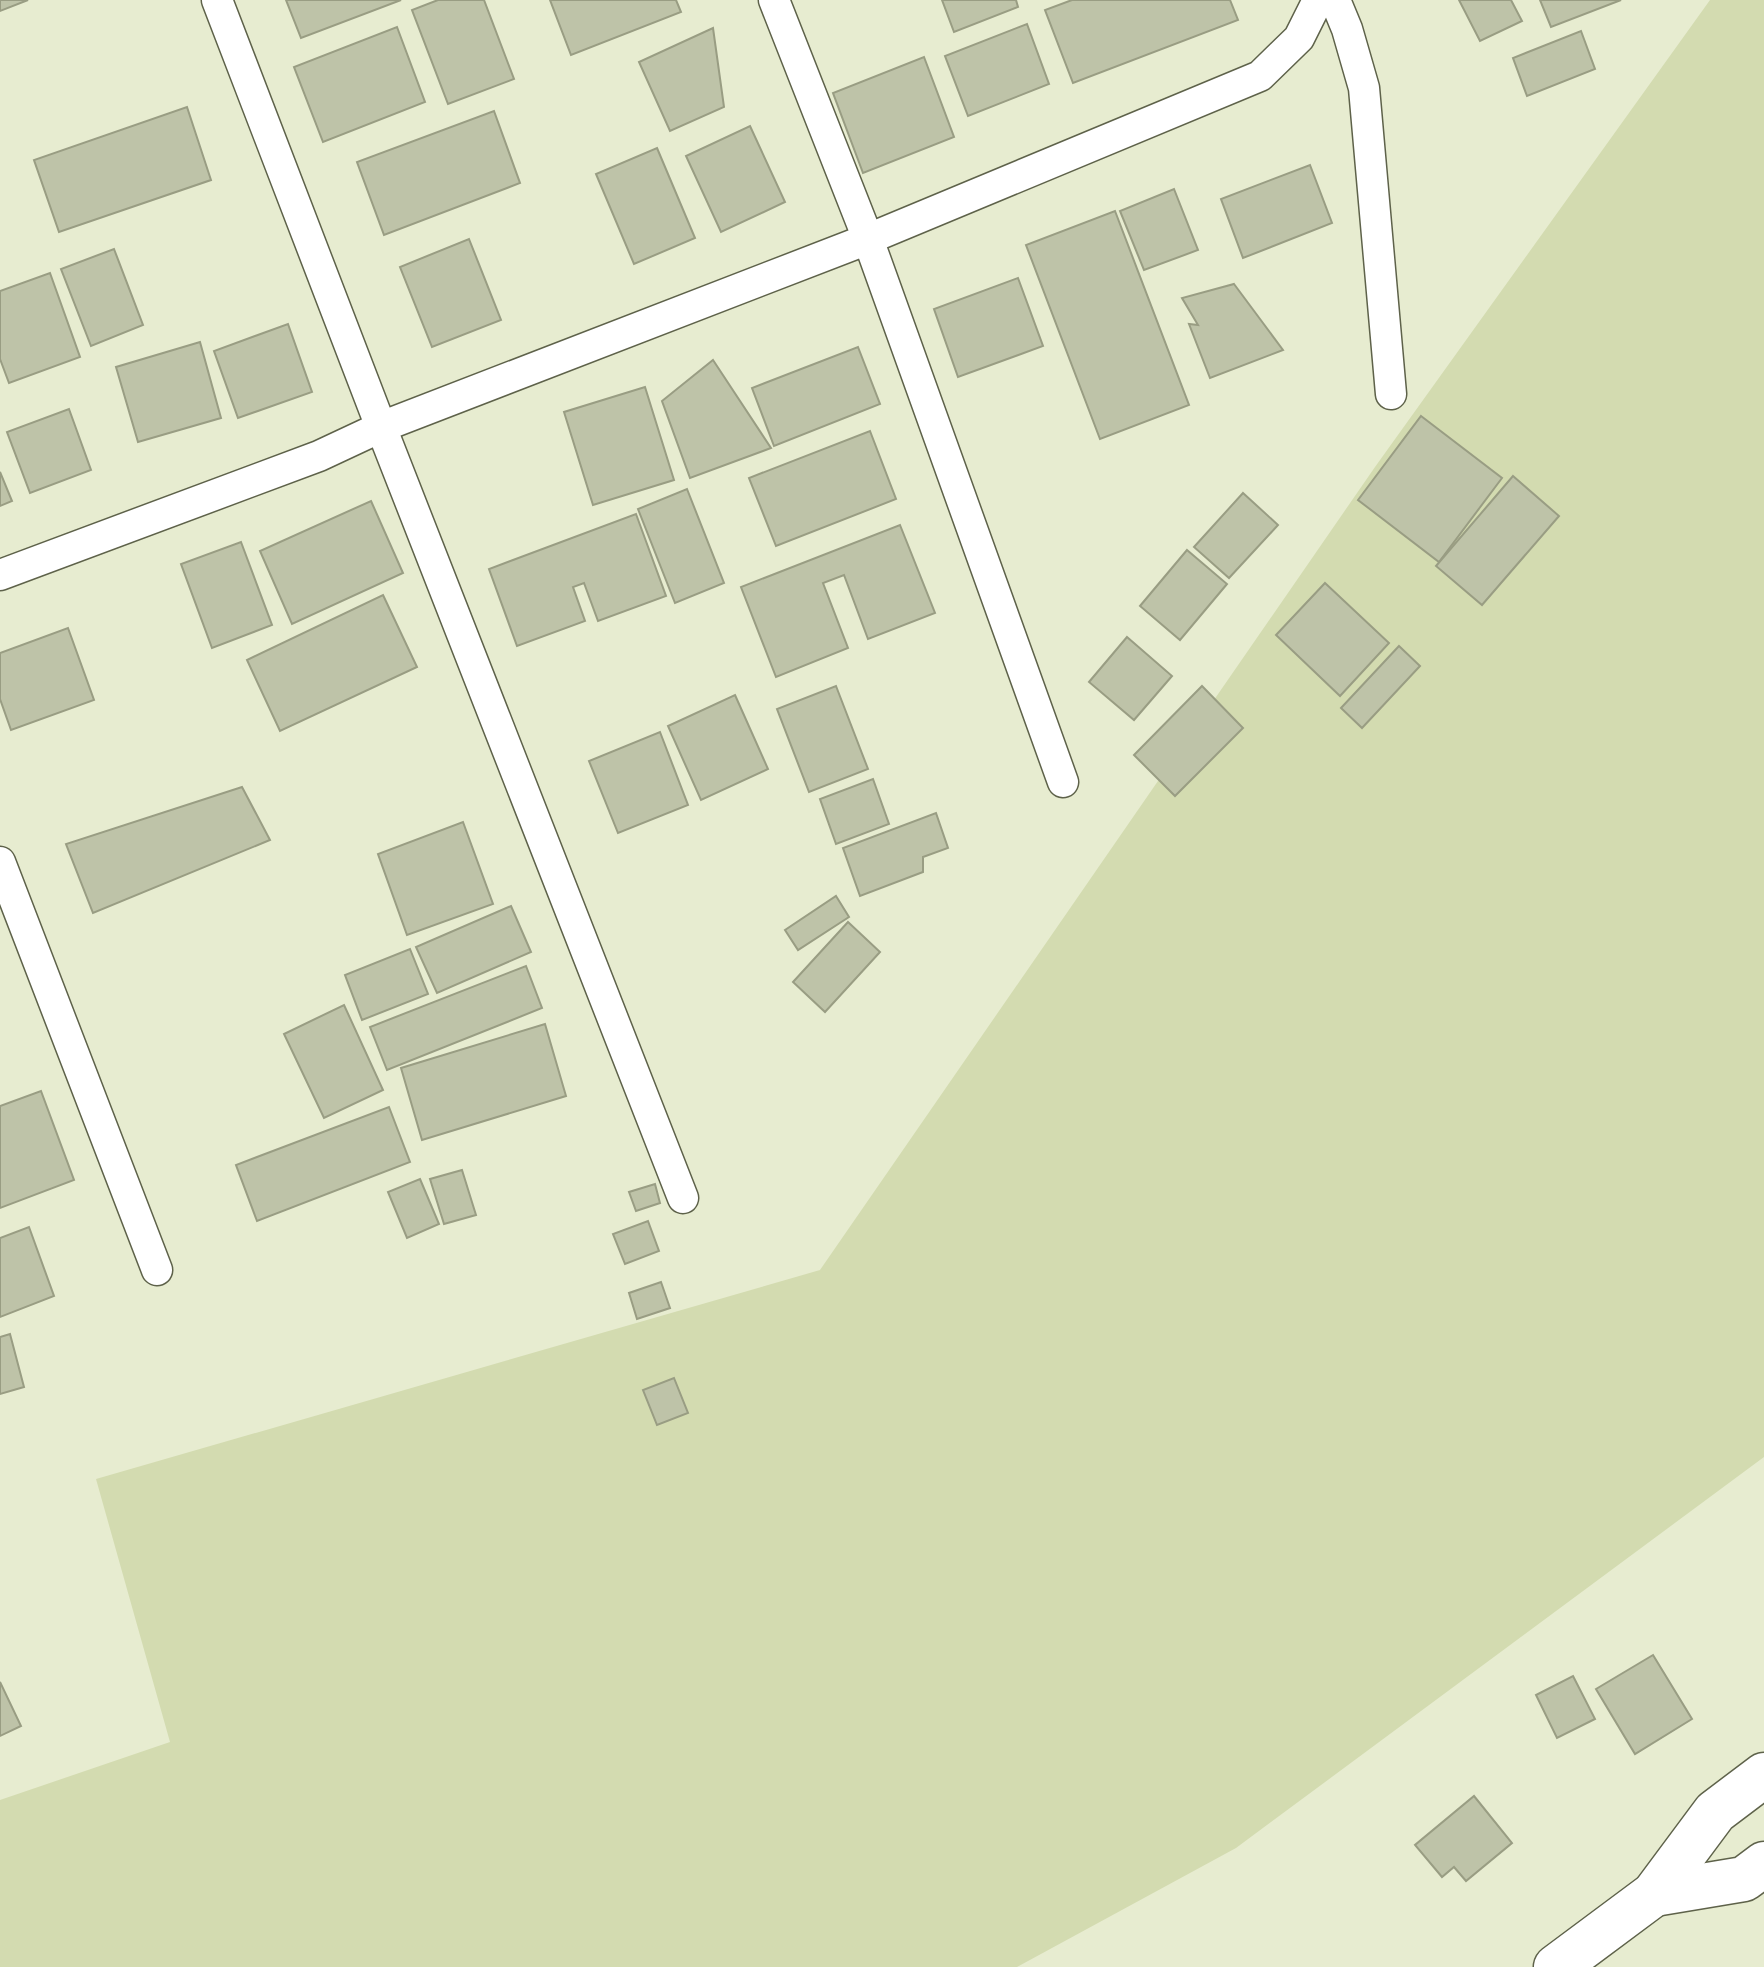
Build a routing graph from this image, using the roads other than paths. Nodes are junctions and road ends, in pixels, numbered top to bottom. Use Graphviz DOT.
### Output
graph roads {
  1 [pos="217,0"];
  2 [pos="774,0"];
  3 [pos="1318,0"];
  4 [pos="1335,0"];
  5 [pos="868,239"];
  6 [pos="1391,394"];
  7 [pos="381,427"];
  8 [pos="0,575"];
  9 [pos="1063,782"];
  10 [pos="0,862"];
  11 [pos="683,1198"];
  12 [pos="157,1270"];
  13 [pos="1764,1775"];
  14 [pos="1764,1864"];
  15 [pos="1654,1894"];
  16 [pos="1559,1966"];
  1 -- 7 [label="street"];
  2 -- 5 [label="street"];
  3 -- 5 [label="street"];
  4 -- 6 [label="street"];
  5 -- 7 [label="street"];
  5 -- 9 [label="street"];
  7 -- 8 [label="street"];
  7 -- 11 [label="street"];
  10 -- 12 [label="street"];
  13 -- 15 [label="street"];
  14 -- 15 [label="street"];
  15 -- 16 [label="street"];
}
